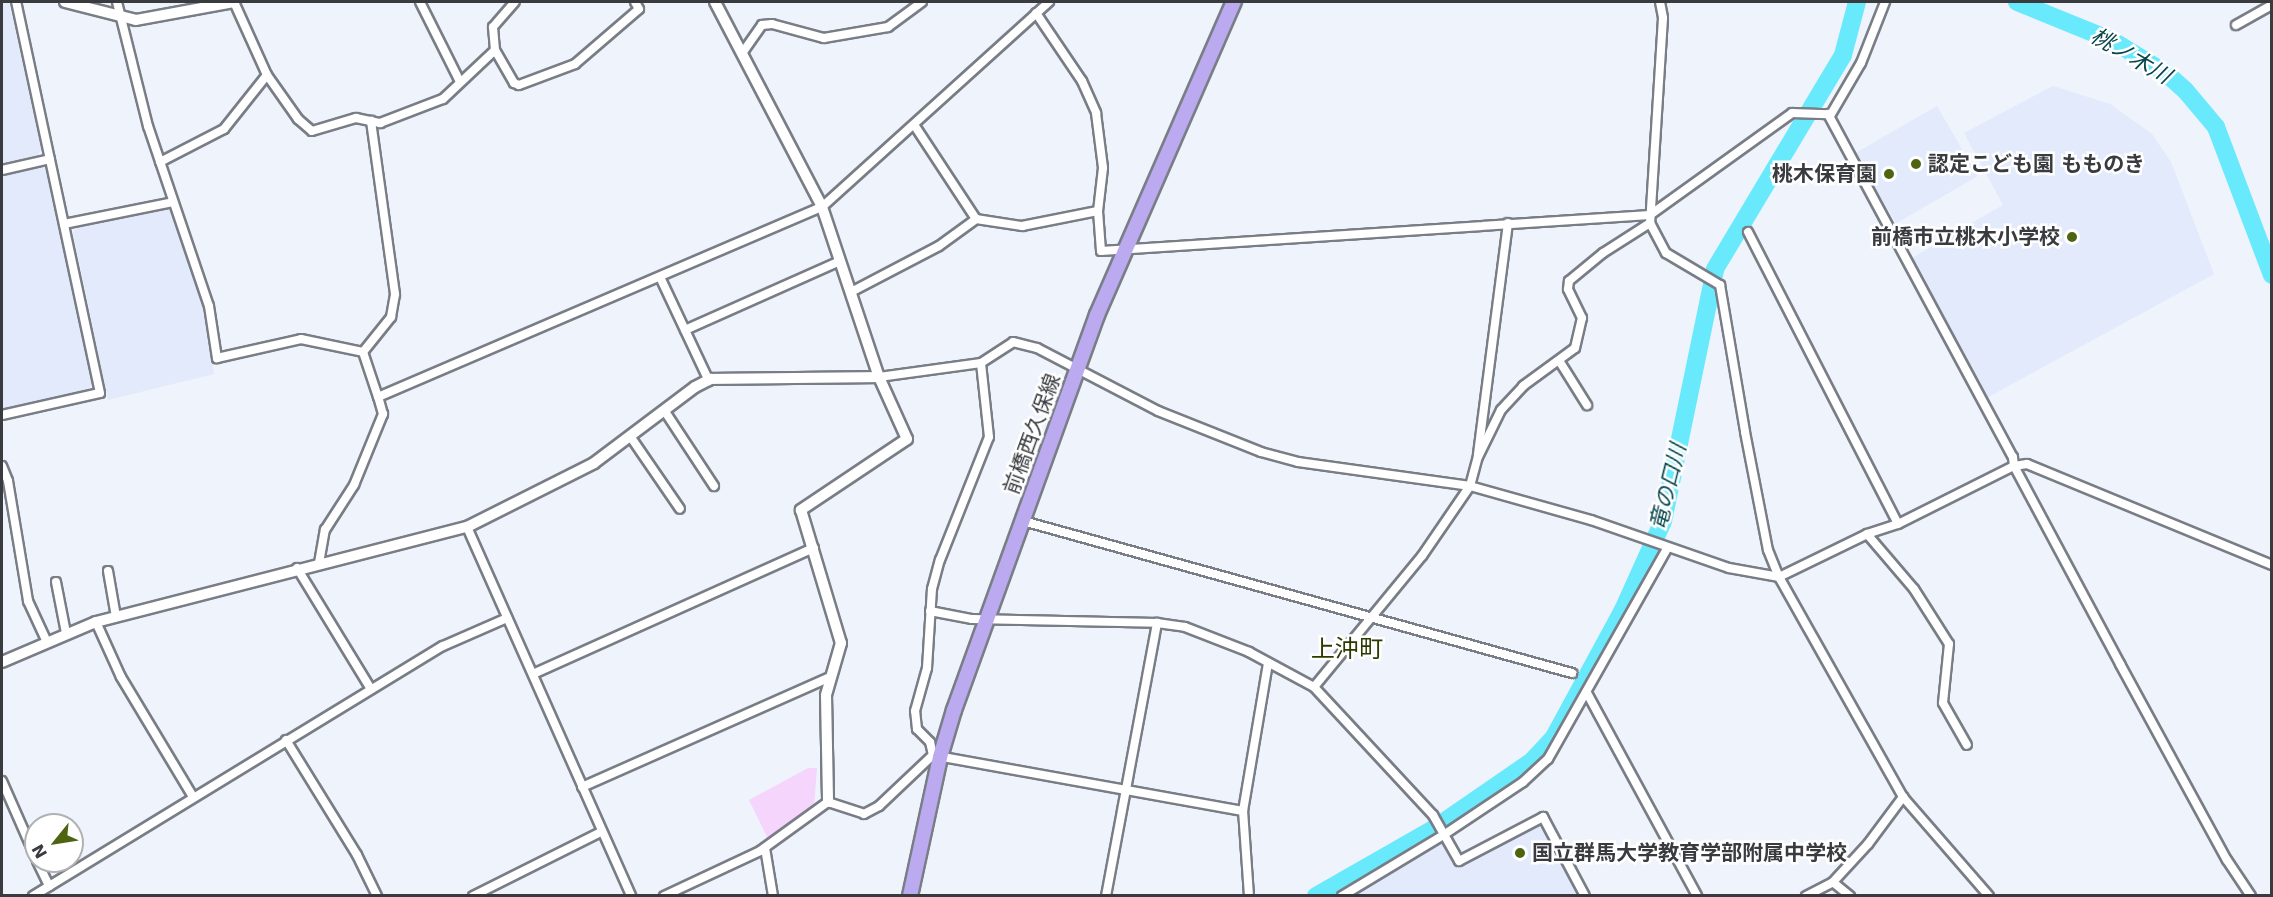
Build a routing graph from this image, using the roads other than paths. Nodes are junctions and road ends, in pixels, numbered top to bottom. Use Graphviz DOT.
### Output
graph roads {
  1 [pos="16,2"];
  2 [pos="65,2"];
  3 [pos="117,2"];
  4 [pos="234,2"];
  5 [pos="420,2"];
  6 [pos="515,2"];
  7 [pos="635,2"];
  8 [pos="715,2"];
  9 [pos="922,2"];
  10 [pos="1049,2"];
  11 [pos="1234,2"];
  12 [pos="1660,2"];
  13 [pos="1886,2"];
  14 [pos="2271,5"];
  15 [pos="1036,13"];
  16 [pos="122,18"];
  17 [pos="2236,25"];
  18 [pos="495,50"];
  19 [pos="743,52"];
  20 [pos="267,75"];
  21 [pos="460,82"];
  22 [pos="1828,114"];
  23 [pos="371,121"];
  24 [pos="915,126"];
  25 [pos="50,159"];
  26 [pos="160,162"];
  27 [pos="2,170"];
  28 [pos="173,202"];
  29 [pos="822,207"];
  30 [pos="1098,211"];
  31 [pos="976,219"];
  32 [pos="1650,219"];
  33 [pos="1508,223"];
  34 [pos="64,224"];
  35 [pos="1748,232"];
  36 [pos="1124,251"];
  37 [pos="840,261"];
  38 [pos="660,277"];
  39 [pos="851,292"];
  40 [pos="685,330"];
  41 [pos="363,352"];
  42 [pos="1560,362"];
  43 [pos="981,363"];
  44 [pos="1077,370"];
  45 [pos="879,376"];
  46 [pos="709,381"];
  47 [pos="378,397"];
  48 [pos="1587,405"];
  49 [pos="664,410"];
  50 [pos="2,415"];
  51 [pos="630,436"];
  52 [pos="1478,457"];
  53 [pos="2,466"];
  54 [pos="2014,466"];
  55 [pos="714,486"];
  56 [pos="1470,486"];
  57 [pos="680,509"];
  58 [pos="1023,521"];
  59 [pos="1898,525"];
  60 [pos="467,527"];
  61 [pos="1867,534"];
  62 [pos="814,548"];
  63 [pos="1667,549"];
  64 [pos="319,563"];
  65 [pos="2271,565"];
  66 [pos="297,568"];
  67 [pos="108,571"];
  68 [pos="1779,577"];
  69 [pos="56,582"];
  70 [pos="930,611"];
  71 [pos="116,617"];
  72 [pos="507,618"];
  73 [pos="1371,618"];
  74 [pos="988,619"];
  75 [pos="96,622"];
  76 [pos="1157,623"];
  77 [pos="66,633"];
  78 [pos="46,640"];
  79 [pos="2,662"];
  80 [pos="1268,663"];
  81 [pos="1572,673"];
  82 [pos="533,674"];
  83 [pos="828,678"];
  84 [pos="1314,687"];
  85 [pos="370,689"];
  86 [pos="1587,693"];
  87 [pos="286,740"];
  88 [pos="1967,745"];
  89 [pos="937,756"];
  90 [pos="2,782"];
  91 [pos="582,787"];
  92 [pos="1125,792"];
  93 [pos="193,797"];
  94 [pos="1903,797"];
  95 [pos="828,802"];
  96 [pos="1244,811"];
  97 [pos="24,830"];
  98 [pos="602,832"];
  99 [pos="1444,833"];
  100 [pos="765,848"];
  101 [pos="43,873"];
  102 [pos="1833,882"];
  103 [pos="49,886"];
  104 [pos="669,894"];
  105 [pos="33,896"];
  106 [pos="377,896"];
  107 [pos="473,896"];
  108 [pos="631,896"];
  109 [pos="773,896"];
  110 [pos="910,896"];
  111 [pos="1106,896"];
  112 [pos="1249,896"];
  113 [pos="1342,896"];
  114 [pos="1585,896"];
  115 [pos="1697,896"];
  116 [pos="1806,896"];
  117 [pos="1850,896"];
  118 [pos="1989,896"];
  119 [pos="2251,896"];
  1 -- 25 [label="street"];
  2 -- 16 [label="street"];
  3 -- 16 [label="street"];
  4 -- 16 [label="street"];
  4 -- 20 [label="street"];
  5 -- 21 [label="street"];
  6 -- 18 [label="street"];
  7 -- 18 [label="street"];
  8 -- 19 [label="street"];
  9 -- 19 [label="street"];
  10 -- 15 [label="street"];
  11 -- 36 [label="main road, 前橋西久保線"];
  12 -- 32 [label="street"];
  13 -- 22 [label="street"];
  14 -- 17 [label="street"];
  15 -- 24 [label="street"];
  15 -- 30 [label="street"];
  16 -- 26 [label="street"];
  18 -- 21 [label="street"];
  19 -- 29 [label="street"];
  20 -- 23 [label="street"];
  20 -- 26 [label="street"];
  21 -- 23 [label="street"];
  22 -- 32 [label="street"];
  22 -- 54 [label="street"];
  23 -- 41 [label="street"];
  24 -- 29 [label="street"];
  24 -- 31 [label="street"];
  25 -- 27 [label="street"];
  25 -- 34 [label="street"];
  26 -- 28 [label="street"];
  28 -- 34 [label="street"];
  28 -- 41 [label="street"];
  29 -- 37 [label="street"];
  29 -- 38 [label="street"];
  30 -- 31 [label="street"];
  30 -- 36 [label="street"];
  31 -- 39 [label="street"];
  32 -- 33 [label="street"];
  32 -- 42 [label="street"];
  32 -- 68 [label="street"];
  33 -- 36 [label="street"];
  33 -- 52 [label="street"];
  34 -- 50 [label="street"];
  35 -- 59 [label="street"];
  36 -- 44 [label="main road, 前橋西久保線"];
  37 -- 39 [label="street"];
  37 -- 40 [label="street"];
  38 -- 40 [label="street"];
  38 -- 47 [label="street"];
  39 -- 45 [label="street"];
  40 -- 46 [label="street"];
  41 -- 47 [label="street"];
  42 -- 48 [label="street"];
  42 -- 52 [label="street"];
  43 -- 44 [label="street"];
  43 -- 45 [label="street"];
  43 -- 70 [label="street"];
  44 -- 56 [label="street"];
  44 -- 58 [label="main road, 前橋西久保線"];
  45 -- 46 [label="street"];
  45 -- 62 [label="street"];
  46 -- 49 [label="street"];
  47 -- 64 [label="street"];
  49 -- 51 [label="street"];
  49 -- 55 [label="street"];
  51 -- 57 [label="street"];
  51 -- 60 [label="street"];
  52 -- 56 [label="street"];
  53 -- 78 [label="street"];
  54 -- 59 [label="street"];
  54 -- 65 [label="street"];
  54 -- 119 [label="street"];
  56 -- 63 [label="street"];
  56 -- 73 [label="street"];
  58 -- 73 [label="street"];
  58 -- 74 [label="main road, 前橋西久保線"];
  59 -- 61 [label="street"];
  60 -- 64 [label="street"];
  60 -- 72 [label="street"];
  61 -- 68 [label="street"];
  61 -- 88 [label="street"];
  62 -- 82 [label="street"];
  62 -- 83 [label="street"];
  63 -- 68 [label="street"];
  63 -- 86 [label="street"];
  64 -- 66 [label="street"];
  66 -- 71 [label="street"];
  66 -- 85 [label="street"];
  67 -- 71 [label="street"];
  68 -- 94 [label="street"];
  69 -- 77 [label="street"];
  70 -- 74 [label="street"];
  70 -- 89 [label="street"];
  71 -- 75 [label="street"];
  72 -- 82 [label="street"];
  72 -- 85 [label="street"];
  73 -- 81 [label="street"];
  73 -- 84 [label="street"];
  74 -- 76 [label="street"];
  74 -- 89 [label="main road, 前橋西久保線"];
  75 -- 77 [label="street"];
  75 -- 93 [label="street"];
  76 -- 80 [label="street"];
  76 -- 92 [label="street"];
  77 -- 78 [label="street"];
  78 -- 79 [label="street"];
  80 -- 84 [label="street"];
  80 -- 96 [label="street"];
  82 -- 91 [label="street"];
  83 -- 91 [label="street"];
  83 -- 95 [label="street"];
  84 -- 99 [label="street"];
  85 -- 87 [label="street"];
  86 -- 99 [label="street"];
  86 -- 115 [label="street"];
  87 -- 93 [label="street"];
  87 -- 106 [label="street"];
  89 -- 92 [label="street"];
  89 -- 95 [label="street"];
  89 -- 110 [label="main road, 前橋西久保線"];
  90 -- 97 [label="street"];
  91 -- 98 [label="street"];
  92 -- 96 [label="street"];
  92 -- 111 [label="street"];
  93 -- 103 [label="street"];
  94 -- 102 [label="street"];
  94 -- 118 [label="street"];
  95 -- 100 [label="street"];
  96 -- 112 [label="street"];
  98 -- 107 [label="street"];
  98 -- 108 [label="street"];
  99 -- 113 [label="street"];
  99 -- 114 [label="street"];
  100 -- 104 [label="street"];
  100 -- 109 [label="street"];
  101 -- 103 [label="street"];
  102 -- 116 [label="street"];
  102 -- 117 [label="street"];
  103 -- 105 [label="street"];
}
